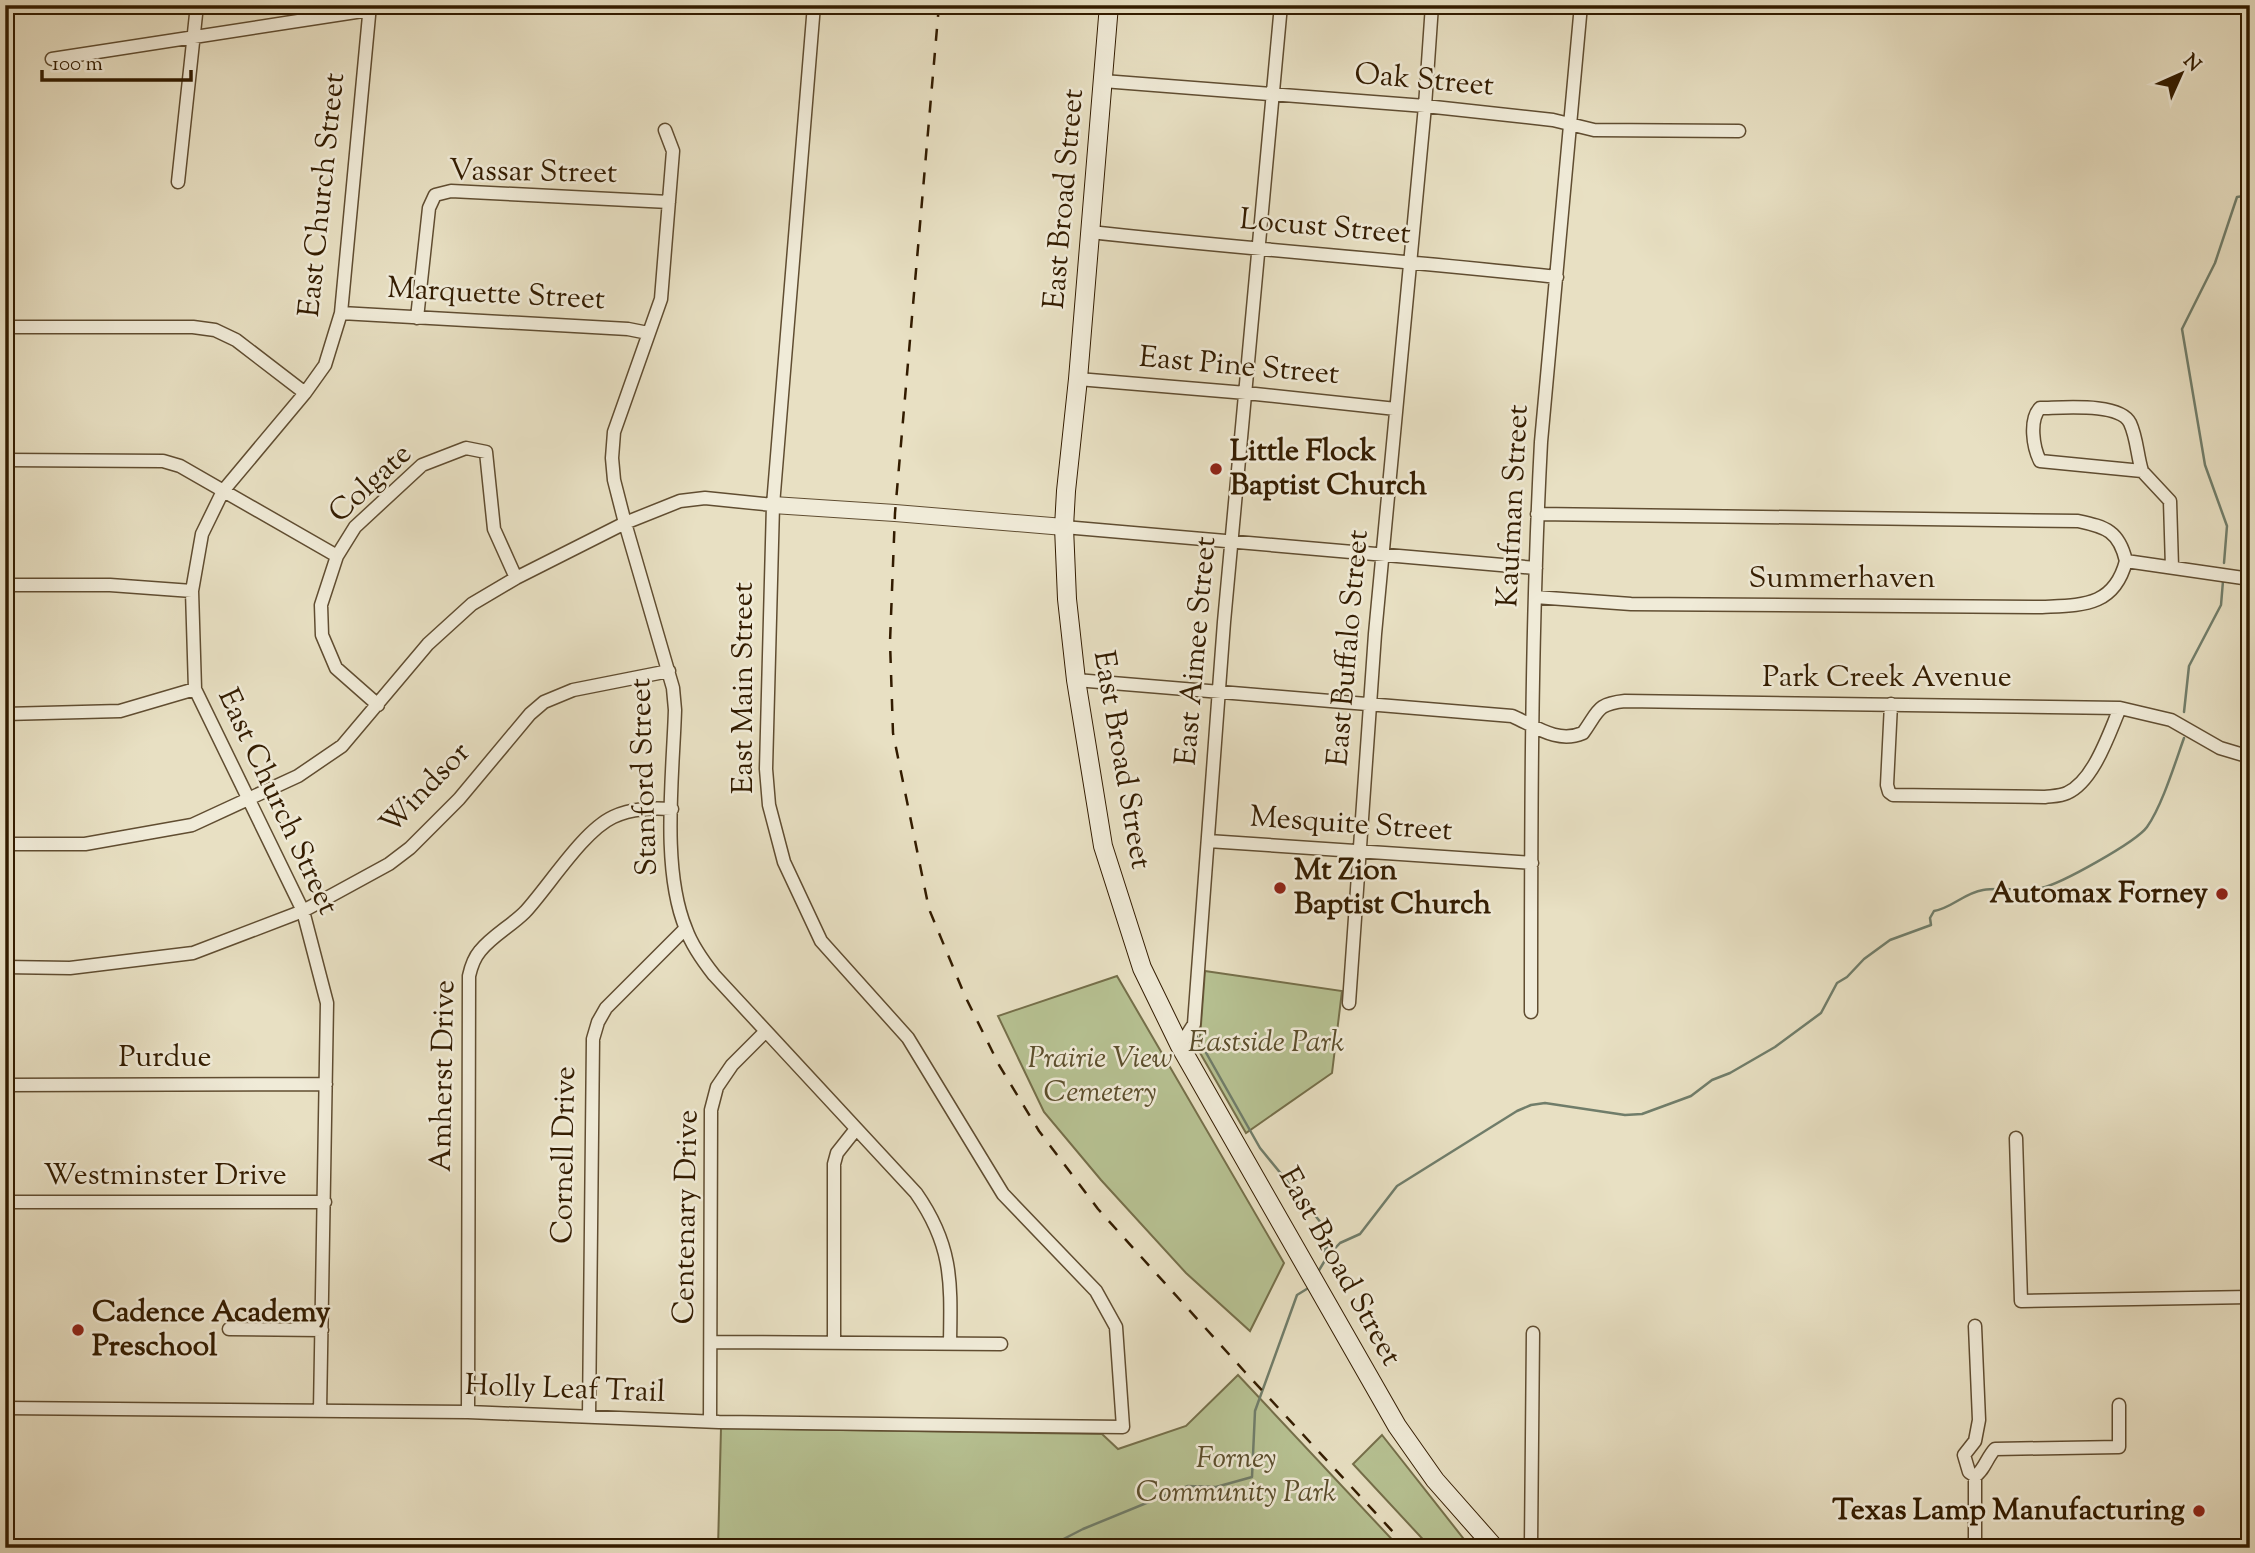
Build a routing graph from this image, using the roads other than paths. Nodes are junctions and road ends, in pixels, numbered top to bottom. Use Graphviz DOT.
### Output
graph roads {
  1 [pos="197,5"];
  2 [pos="814,5"];
  3 [pos="1109,5"];
  4 [pos="1281,5"];
  5 [pos="1432,5"];
  6 [pos="1581,5"];
  7 [pos="370,8"];
  8 [pos="194,35"];
  9 [pos="52,58"];
  10 [pos="1103,81"];
  11 [pos="1274,95"];
  12 [pos="1425,106"];
  13 [pos="1570,124"];
  14 [pos="665,130"];
  15 [pos="1739,131"];
  16 [pos="178,182"];
  17 [pos="669,202"];
  18 [pos="1090,232"];
  19 [pos="1259,250"];
  20 [pos="1411,261"];
  21 [pos="1556,277"];
  22 [pos="341,313"];
  23 [pos="416,318"];
  24 [pos="5,327"];
  25 [pos="648,333"];
  26 [pos="1078,379"];
  27 [pos="304,393"];
  28 [pos="1246,393"];
  29 [pos="1396,409"];
  30 [pos="5,460"];
  31 [pos="2142,471"];
  32 [pos="223,491"];
  33 [pos="773,505"];
  34 [pos="1537,514"];
  35 [pos="625,523"];
  36 [pos="1065,527"];
  37 [pos="1232,542"];
  38 [pos="337,556"];
  39 [pos="1382,556"];
  40 [pos="2126,561"];
  41 [pos="2172,567"];
  42 [pos="1536,568"];
  43 [pos="516,578"];
  44 [pos="2250,579"];
  45 [pos="5,585"];
  46 [pos="192,592"];
  47 [pos="1535,597"];
  48 [pos="669,671"];
  49 [pos="1076,680"];
  50 [pos="195,689"];
  51 [pos="1219,692"];
  52 [pos="1370,703"];
  53 [pos="1891,704"];
  54 [pos="378,705"];
  55 [pos="2120,708"];
  56 [pos="5,714"];
  57 [pos="1532,725"];
  58 [pos="2250,757"];
  59 [pos="247,800"];
  60 [pos="672,809"];
  61 [pos="1208,841"];
  62 [pos="5,844"];
  63 [pos="1360,852"];
  64 [pos="1532,863"];
  65 [pos="303,911"];
  66 [pos="685,929"];
  67 [pos="5,967"];
  68 [pos="1349,1003"];
  69 [pos="1531,1012"];
  70 [pos="765,1032"];
  71 [pos="1180,1046"];
  72 [pos="326,1084"];
  73 [pos="5,1085"];
  74 [pos="856,1129"];
  75 [pos="2016,1138"];
  76 [pos="5,1202"];
  77 [pos="325,1202"];
  78 [pos="2250,1297"];
  79 [pos="1975,1326"];
  80 [pos="229,1329"];
  81 [pos="322,1330"];
  82 [pos="1533,1333"];
  83 [pos="711,1342"];
  84 [pos="834,1342"];
  85 [pos="950,1343"];
  86 [pos="1001,1343"];
  87 [pos="2119,1405"];
  88 [pos="5,1408"];
  89 [pos="320,1411"];
  90 [pos="468,1412"];
  91 [pos="589,1417"];
  92 [pos="710,1422"];
  93 [pos="1123,1427"];
  94 [pos="1975,1476"];
  95 [pos="1495,1548"];
  96 [pos="1528,1548"];
  97 [pos="1975,1548"];
  1 -- 8 [label="street"];
  2 -- 33 [label="street, East Main Street"];
  3 -- 10 [label="main road, East Broad Street"];
  4 -- 11 [label="street, East Aimee Street"];
  5 -- 12 [label="street, East Buffalo Street"];
  6 -- 13 [label="street, Kaufman Street"];
  7 -- 8 [label="street"];
  7 -- 22 [label="street, East Church Street"];
  8 -- 9 [label="street"];
  8 -- 16 [label="street"];
  10 -- 11 [label="street, Oak Street"];
  10 -- 18 [label="main road, East Broad Street"];
  11 -- 12 [label="street, Oak Street"];
  11 -- 19 [label="street, East Aimee Street"];
  12 -- 13 [label="street, Oak Street"];
  12 -- 20 [label="street, East Buffalo Street"];
  13 -- 15 [label="street, Oak Street"];
  13 -- 21 [label="street, Kaufman Street"];
  14 -- 17 [label="street, Stanford Street"];
  17 -- 23 [label="street, Vassar Street"];
  17 -- 25 [label="street, Stanford Street"];
  18 -- 19 [label="street, Locust Street"];
  18 -- 26 [label="main road, East Broad Street"];
  19 -- 20 [label="street, Locust Street"];
  19 -- 28 [label="street, East Aimee Street"];
  20 -- 21 [label="street, Locust Street"];
  20 -- 29 [label="street, East Buffalo Street"];
  21 -- 34 [label="street, Kaufman Street"];
  22 -- 23 [label="street, Marquette Street"];
  22 -- 27 [label="street, East Church Street"];
  23 -- 25 [label="street, Marquette Street"];
  24 -- 27 [label="street"];
  25 -- 35 [label="street, Stanford Street"];
  26 -- 28 [label="street, East Pine Street"];
  26 -- 36 [label="main road, East Broad Street"];
  27 -- 32 [label="street, East Church Street"];
  28 -- 29 [label="street, East Pine Street"];
  28 -- 37 [label="street, East Aimee Street"];
  29 -- 39 [label="street, East Buffalo Street"];
  30 -- 32 [label="street"];
  31 -- 31 [label="street"];
  31 -- 41 [label="street"];
  32 -- 38 [label="street"];
  32 -- 46 [label="street, East Church Street"];
  33 -- 35 [label="street"];
  33 -- 36 [label="street"];
  33 -- 93 [label="street, East Main Street"];
  34 -- 40 [label="street, Summerhaven"];
  34 -- 42 [label="street, Kaufman Street"];
  35 -- 43 [label="street"];
  35 -- 48 [label="street, Stanford Street"];
  36 -- 37 [label="street"];
  36 -- 49 [label="main road, East Broad Street"];
  37 -- 39 [label="street"];
  37 -- 51 [label="street, East Aimee Street"];
  38 -- 43 [label="street, Colgate"];
  38 -- 54 [label="street, Colgate"];
  39 -- 42 [label="street"];
  39 -- 52 [label="street, East Buffalo Street"];
  40 -- 41 [label="street"];
  40 -- 47 [label="street, Summerhaven"];
  41 -- 44 [label="street"];
  42 -- 47 [label="street, Kaufman Street"];
  43 -- 54 [label="street"];
  45 -- 46 [label="street"];
  46 -- 50 [label="street, East Church Street"];
  47 -- 57 [label="street, Kaufman Street"];
  48 -- 60 [label="street, Stanford Street"];
  48 -- 65 [label="street, Windsor"];
  49 -- 51 [label="street"];
  49 -- 71 [label="main road, East Broad Street"];
  50 -- 56 [label="street"];
  50 -- 59 [label="street, East Church Street"];
  51 -- 52 [label="street"];
  51 -- 61 [label="street, East Aimee Street"];
  52 -- 57 [label="street"];
  52 -- 63 [label="street, East Buffalo Street"];
  53 -- 55 [label="street, Park Creek Avenue"];
  53 -- 55 [label="street"];
  53 -- 57 [label="street, Park Creek Avenue"];
  54 -- 59 [label="street"];
  55 -- 58 [label="street, Park Creek Avenue"];
  57 -- 64 [label="street, Kaufman Street"];
  59 -- 62 [label="street"];
  59 -- 65 [label="street, East Church Street"];
  60 -- 66 [label="street, Stanford Street"];
  60 -- 90 [label="street, Amherst Drive"];
  61 -- 63 [label="street, Mesquite Street"];
  61 -- 71 [label="street, East Aimee Street"];
  63 -- 64 [label="street, Mesquite Street"];
  63 -- 68 [label="street, East Buffalo Street"];
  64 -- 69 [label="street, Kaufman Street"];
  65 -- 67 [label="street, Windsor"];
  65 -- 72 [label="street, East Church Street"];
  66 -- 70 [label="street, Stanford Street"];
  66 -- 91 [label="street, Cornell Drive"];
  70 -- 74 [label="street, Stanford Street"];
  70 -- 83 [label="street, Centenary Drive"];
  71 -- 95 [label="main road, East Broad Street"];
  72 -- 73 [label="street, Purdue"];
  72 -- 77 [label="street, East Church Street"];
  74 -- 84 [label="street"];
  74 -- 85 [label="street, Stanford Street"];
  75 -- 78 [label="street"];
  76 -- 77 [label="street, Westminster Drive"];
  77 -- 81 [label="street, East Church Street"];
  79 -- 94 [label="street"];
  80 -- 81 [label="street"];
  81 -- 89 [label="street, East Church Street"];
  82 -- 96 [label="street"];
  83 -- 84 [label="street"];
  83 -- 92 [label="street, Centenary Drive"];
  84 -- 85 [label="street"];
  85 -- 86 [label="street"];
  87 -- 94 [label="street"];
  88 -- 89 [label="street, Holly Leaf Trail"];
  89 -- 90 [label="street, Holly Leaf Trail"];
  90 -- 91 [label="street, Holly Leaf Trail"];
  91 -- 92 [label="street, Holly Leaf Trail"];
  92 -- 93 [label="street, Holly Leaf Trail"];
  94 -- 97 [label="street"];
}
